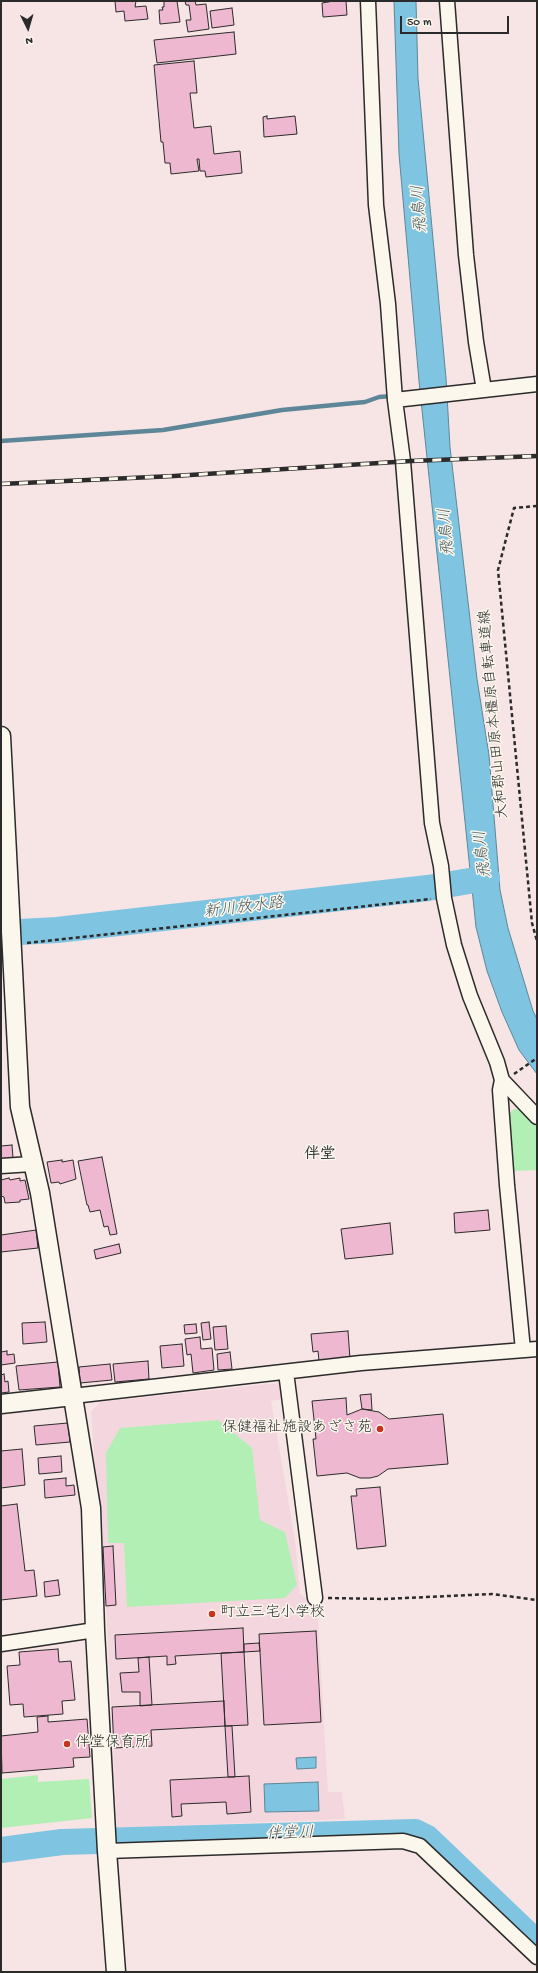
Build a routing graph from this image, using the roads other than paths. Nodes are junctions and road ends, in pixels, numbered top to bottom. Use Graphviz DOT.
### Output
graph roads {
  1 [pos="368,1"];
  2 [pos="447,1"];
  3 [pos="537,384"];
  4 [pos="479,390"];
  5 [pos="398,399"];
  6 [pos="1,736"];
  7 [pos="502,1080"];
  8 [pos="537,1117"];
  9 [pos="32,1164"];
  10 [pos="1,1166"];
  11 [pos="537,1349"];
  12 [pos="523,1350"];
  13 [pos="286,1372"];
  14 [pos="73,1396"];
  15 [pos="1,1404"];
  16 [pos="315,1598"];
  17 [pos="95,1630"];
  18 [pos="1,1644"];
  19 [pos="107,1843"];
  20 [pos="537,1957"];
  21 [pos="116,1972"];
  1 -- 5 [label="street"];
  2 -- 4 [label="street"];
  3 -- 4 [label="street"];
  4 -- 5 [label="street"];
  5 -- 7 [label="street"];
  6 -- 9 [label="street"];
  7 -- 8 [label="street"];
  7 -- 12 [label="street"];
  9 -- 10 [label="street"];
  9 -- 14 [label="street"];
  11 -- 12 [label="street"];
  12 -- 13 [label="street"];
  13 -- 14 [label="street"];
  13 -- 16 [label="street"];
  14 -- 15 [label="street"];
  14 -- 17 [label="street"];
  17 -- 18 [label="street"];
  17 -- 19 [label="street"];
  19 -- 20 [label="street"];
  19 -- 21 [label="street"];
}
